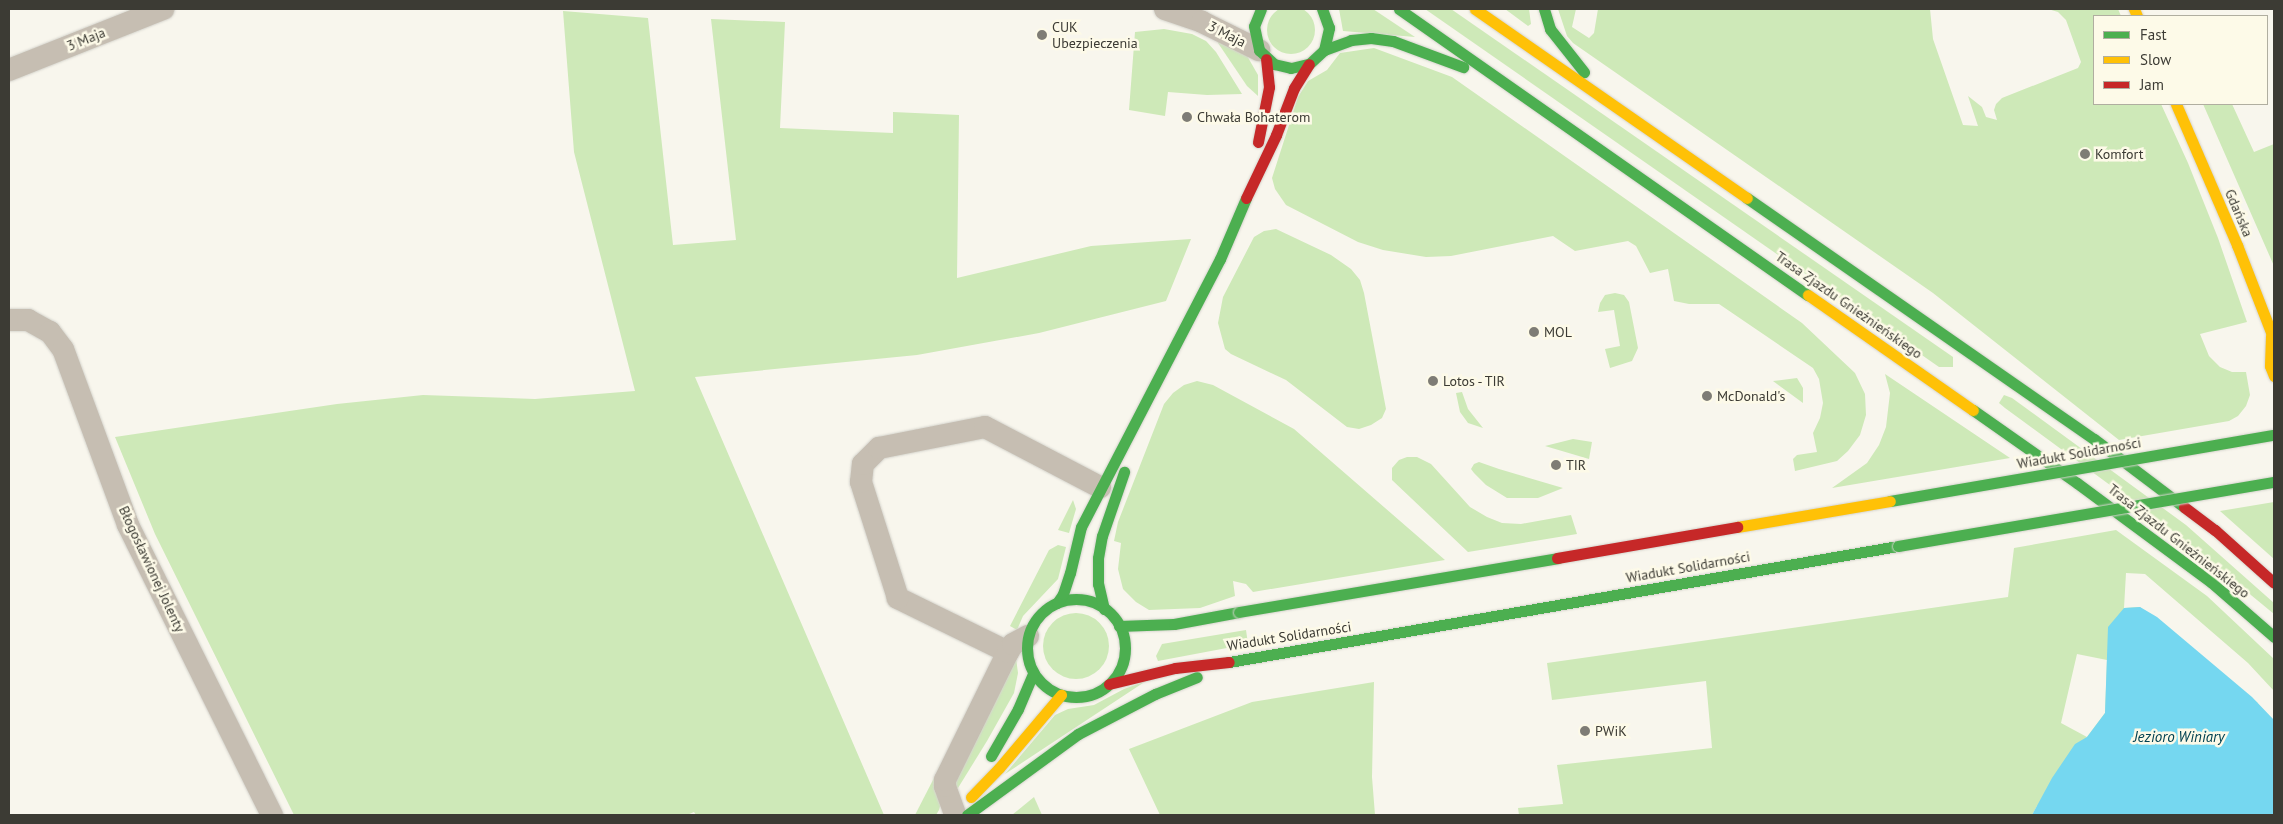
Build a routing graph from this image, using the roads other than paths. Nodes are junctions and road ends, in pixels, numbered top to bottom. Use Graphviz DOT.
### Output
graph roads {
  1 [pos="163,9"];
  2 [pos="1165,9"];
  3 [pos="1262,9"];
  4 [pos="1322,9"];
  5 [pos="1399,9"];
  6 [pos="1474,9"];
  7 [pos="1544,9"];
  8 [pos="108,19"];
  9 [pos="1324,50"];
  10 [pos="1263,54"];
  11 [pos="1309,64"];
  12 [pos="9,70"];
  13 [pos="2176,105"];
  14 [pos="1545,112"];
  15 [pos="1640,124"];
  16 [pos="1252,183"];
  17 [pos="9,320"];
  18 [pos="2273,338"];
  19 [pos="2274,376"];
  20 [pos="1136,422"];
  21 [pos="2274,435"];
  22 [pos="2274,482"];
  23 [pos="1100,487"];
  24 [pos="2274,583"];
  25 [pos="1057,603"];
  26 [pos="1104,608"];
  27 [pos="1119,626"];
  28 [pos="1028,636"];
  29 [pos="2274,637"];
  30 [pos="1008,652"];
  31 [pos="1243,660"];
  32 [pos="1033,673"];
  33 [pos="1108,684"];
  34 [pos="1061,695"];
  35 [pos="961,811"];
  36 [pos="272,815"];
  1 -- 8 [label="street, 3 Maja"];
  2 -- 10 [label="street, 3 Maja"];
  3 -- 10 [label="street"];
  4 -- 9 [label="street"];
  5 -- 14 [label="street, Trasa Zjazdu Gnieźnieńskiego"];
  6 -- 15 [label="street, Trasa Zjazdu Gnieźnieńskiego"];
  7 -- 15 [label="street"];
  8 -- 12 [label="street, 3 Maja"];
  9 -- 11 [label="street"];
  9 -- 14 [label="street"];
  10 -- 11 [label="street"];
  10 -- 16 [label="street"];
  11 -- 16 [label="street"];
  13 -- 18 [label="street, Gdańska"];
  14 -- 29 [label="street, Trasa Zjazdu Gnieźnieńskiego"];
  15 -- 24 [label="street, Trasa Zjazdu Gnieźnieńskiego"];
  16 -- 20 [label="street"];
  17 -- 36 [label="street, Błogosławionej Jolenty"];
  18 -- 19 [label="street, Gdańska"];
  20 -- 23 [label="street"];
  20 -- 26 [label="street"];
  21 -- 27 [label="street, Wiadukt Solidarności, bridge"];
  22 -- 31 [label="street, Wiadukt Solidarności, bridge"];
  23 -- 25 [label="street"];
  23 -- 30 [label="street"];
  25 -- 26 [label="street"];
  25 -- 28 [label="street"];
  26 -- 27 [label="street"];
  27 -- 33 [label="street"];
  28 -- 30 [label="street"];
  28 -- 32 [label="street"];
  30 -- 35 [label="street"];
  31 -- 33 [label="street, Wiadukt Solidarności"];
  31 -- 35 [label="street"];
  32 -- 34 [label="street"];
  32 -- 35 [label="street"];
  33 -- 34 [label="street"];
  34 -- 35 [label="street"];
}
